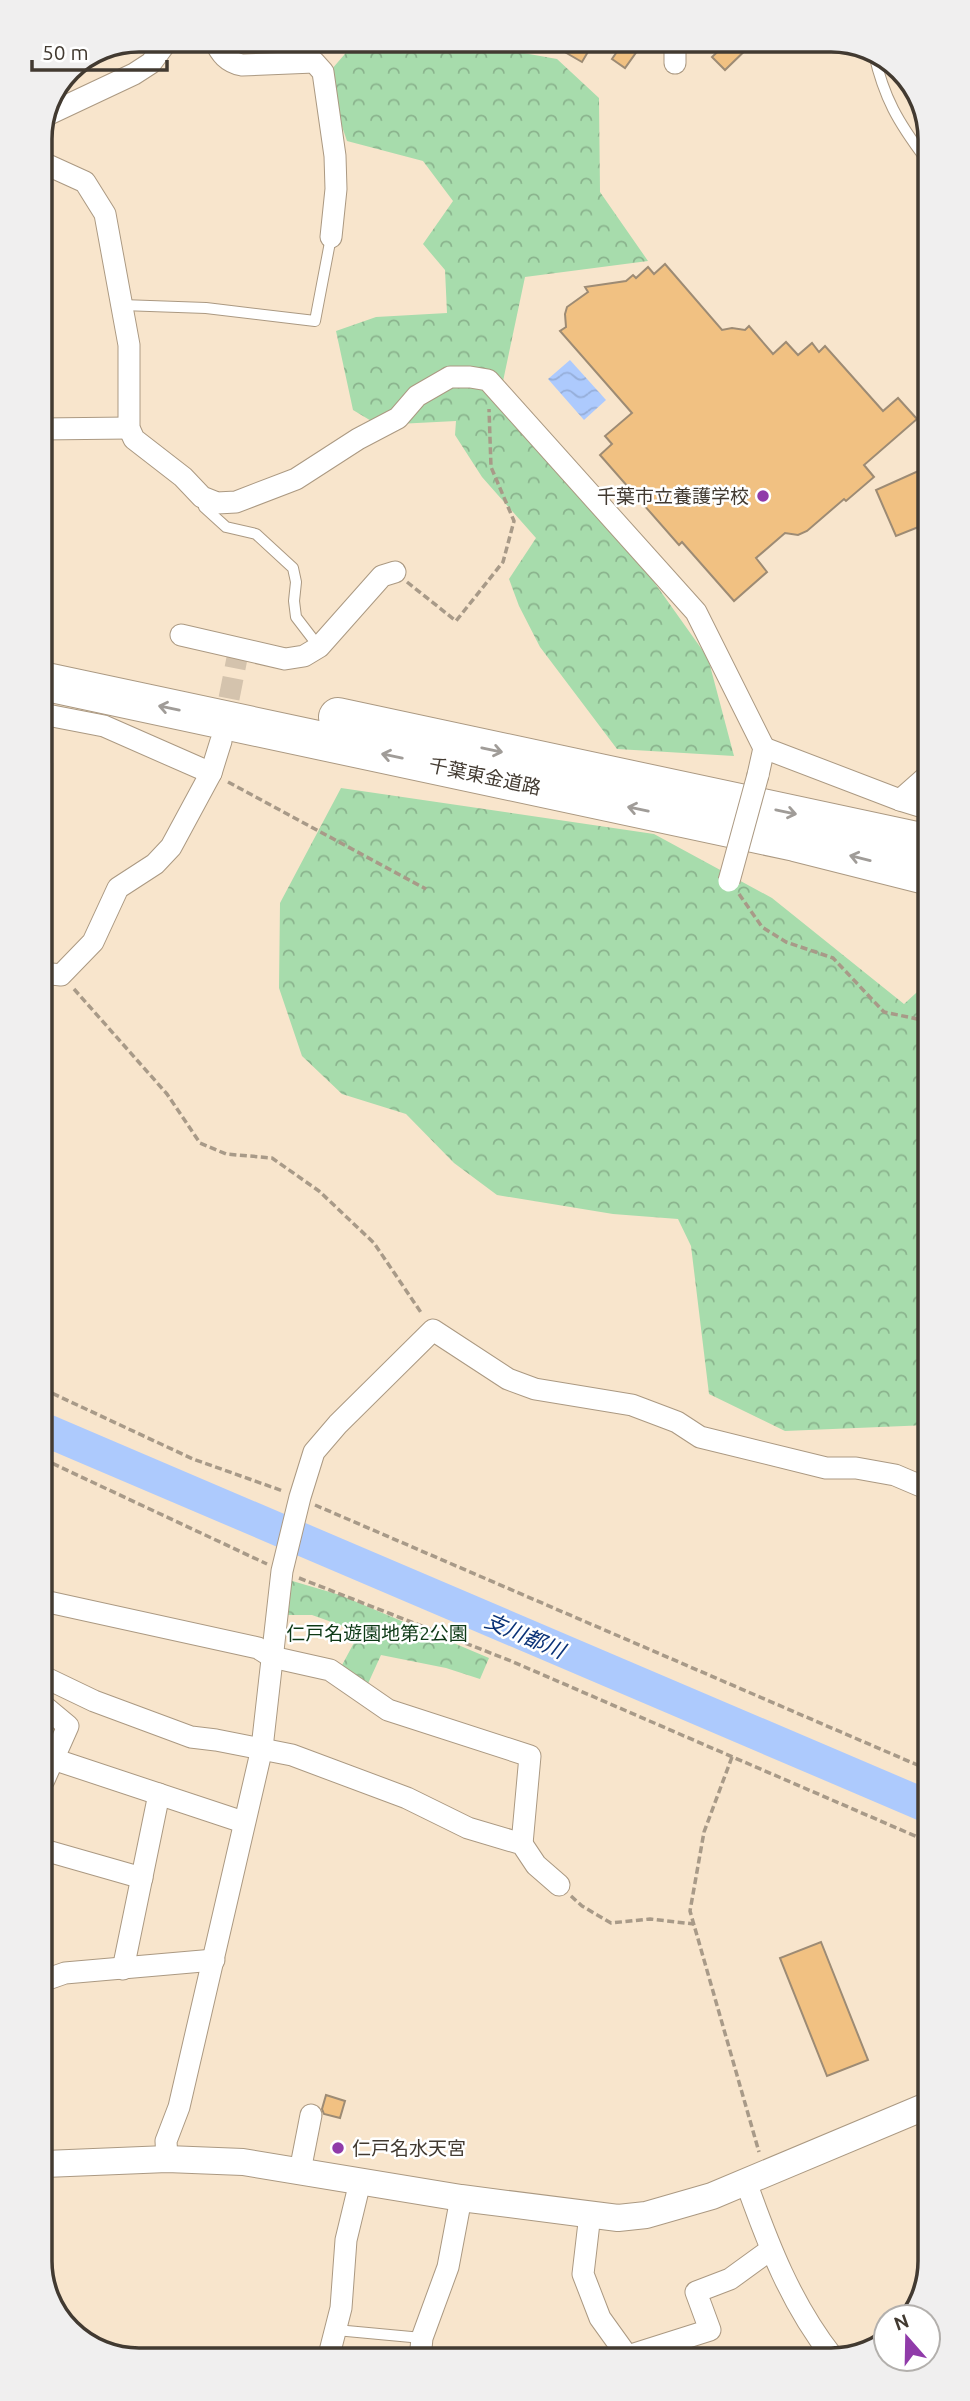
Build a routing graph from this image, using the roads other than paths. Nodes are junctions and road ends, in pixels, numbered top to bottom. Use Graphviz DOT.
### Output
graph roads {
  1 [pos="157,53"];
  2 [pos="220,53"];
  3 [pos="675,53"];
  4 [pos="675,63"];
  5 [pos="877,66"];
  6 [pos="58,110"];
  7 [pos="918,149"];
  8 [pos="53,168"];
  9 [pos="331,237"];
  10 [pos="122,305"];
  11 [pos="129,428"];
  12 [pos="53,429"];
  13 [pos="202,497"];
  14 [pos="395,572"];
  15 [pos="181,635"];
  16 [pos="319,647"];
  17 [pos="53,657"];
  18 [pos="53,683"];
  19 [pos="53,716"];
  20 [pos="220,741"];
  21 [pos="764,748"];
  22 [pos="211,773"];
  23 [pos="918,784"];
  24 [pos="900,800"];
  25 [pos="918,806"];
  26 [pos="918,841"];
  27 [pos="918,873"];
  28 [pos="729,881"];
  29 [pos="53,973"];
  30 [pos="918,1485"];
  31 [pos="53,1608"];
  32 [pos="272,1657"];
  33 [pos="53,1681"];
  34 [pos="53,1714"];
  35 [pos="262,1748"];
  36 [pos="53,1759"];
  37 [pos="159,1794"];
  38 [pos="243,1822"];
  39 [pos="522,1844"];
  40 [pos="53,1853"];
  41 [pos="142,1878"];
  42 [pos="559,1885"];
  43 [pos="214,1960"];
  44 [pos="123,1969"];
  45 [pos="53,1977"];
  46 [pos="918,2109"];
  47 [pos="310,2115"];
  48 [pos="167,2159"];
  49 [pos="53,2165"];
  50 [pos="748,2170"];
  51 [pos="300,2171"];
  52 [pos="360,2182"];
  53 [pos="461,2198"];
  54 [pos="590,2214"];
  55 [pos="770,2250"];
  56 [pos="336,2330"];
  57 [pos="331,2348"];
  58 [pos="421,2348"];
  59 [pos="622,2348"];
  60 [pos="655,2348"];
  61 [pos="826,2348"];
  1 -- 6 [label="street"];
  2 -- 9 [label="street"];
  3 -- 4 [label="street"];
  5 -- 7 [label="lane"];
  8 -- 10 [label="street"];
  9 -- 10 [label="lane"];
  10 -- 11 [label="street"];
  11 -- 12 [label="street"];
  11 -- 13 [label="street"];
  13 -- 16 [label="lane"];
  13 -- 21 [label="street"];
  14 -- 16 [label="street"];
  15 -- 16 [label="street"];
  17 -- 26 [label="highway, 千葉東金道路, one-way"];
  27 -- 18 [label="highway, 千葉東金道路, one-way"];
  19 -- 22 [label="street"];
  20 -- 22 [label="street"];
  21 -- 24 [label="street"];
  21 -- 28 [label="street, bridge"];
  22 -- 29 [label="street"];
  23 -- 24 [label="street"];
  24 -- 25 [label="street"];
  30 -- 32 [label="street"];
  31 -- 32 [label="street"];
  32 -- 35 [label="street"];
  32 -- 39 [label="street"];
  33 -- 35 [label="street"];
  34 -- 36 [label="street"];
  35 -- 38 [label="street"];
  35 -- 39 [label="street"];
  36 -- 37 [label="street"];
  37 -- 38 [label="street"];
  37 -- 41 [label="street"];
  38 -- 43 [label="street"];
  39 -- 42 [label="street"];
  40 -- 41 [label="street"];
  41 -- 44 [label="street"];
  43 -- 44 [label="street"];
  43 -- 48 [label="street"];
  44 -- 45 [label="street"];
  46 -- 50 [label="street"];
  47 -- 51 [label="street"];
  48 -- 49 [label="street"];
  48 -- 51 [label="street"];
  50 -- 54 [label="street"];
  50 -- 55 [label="street"];
  51 -- 52 [label="street"];
  52 -- 53 [label="street"];
  52 -- 56 [label="street"];
  53 -- 54 [label="street"];
  53 -- 58 [label="street"];
  54 -- 59 [label="street"];
  55 -- 60 [label="street"];
  55 -- 61 [label="street"];
  56 -- 57 [label="street"];
  56 -- 58 [label="lane"];
}
